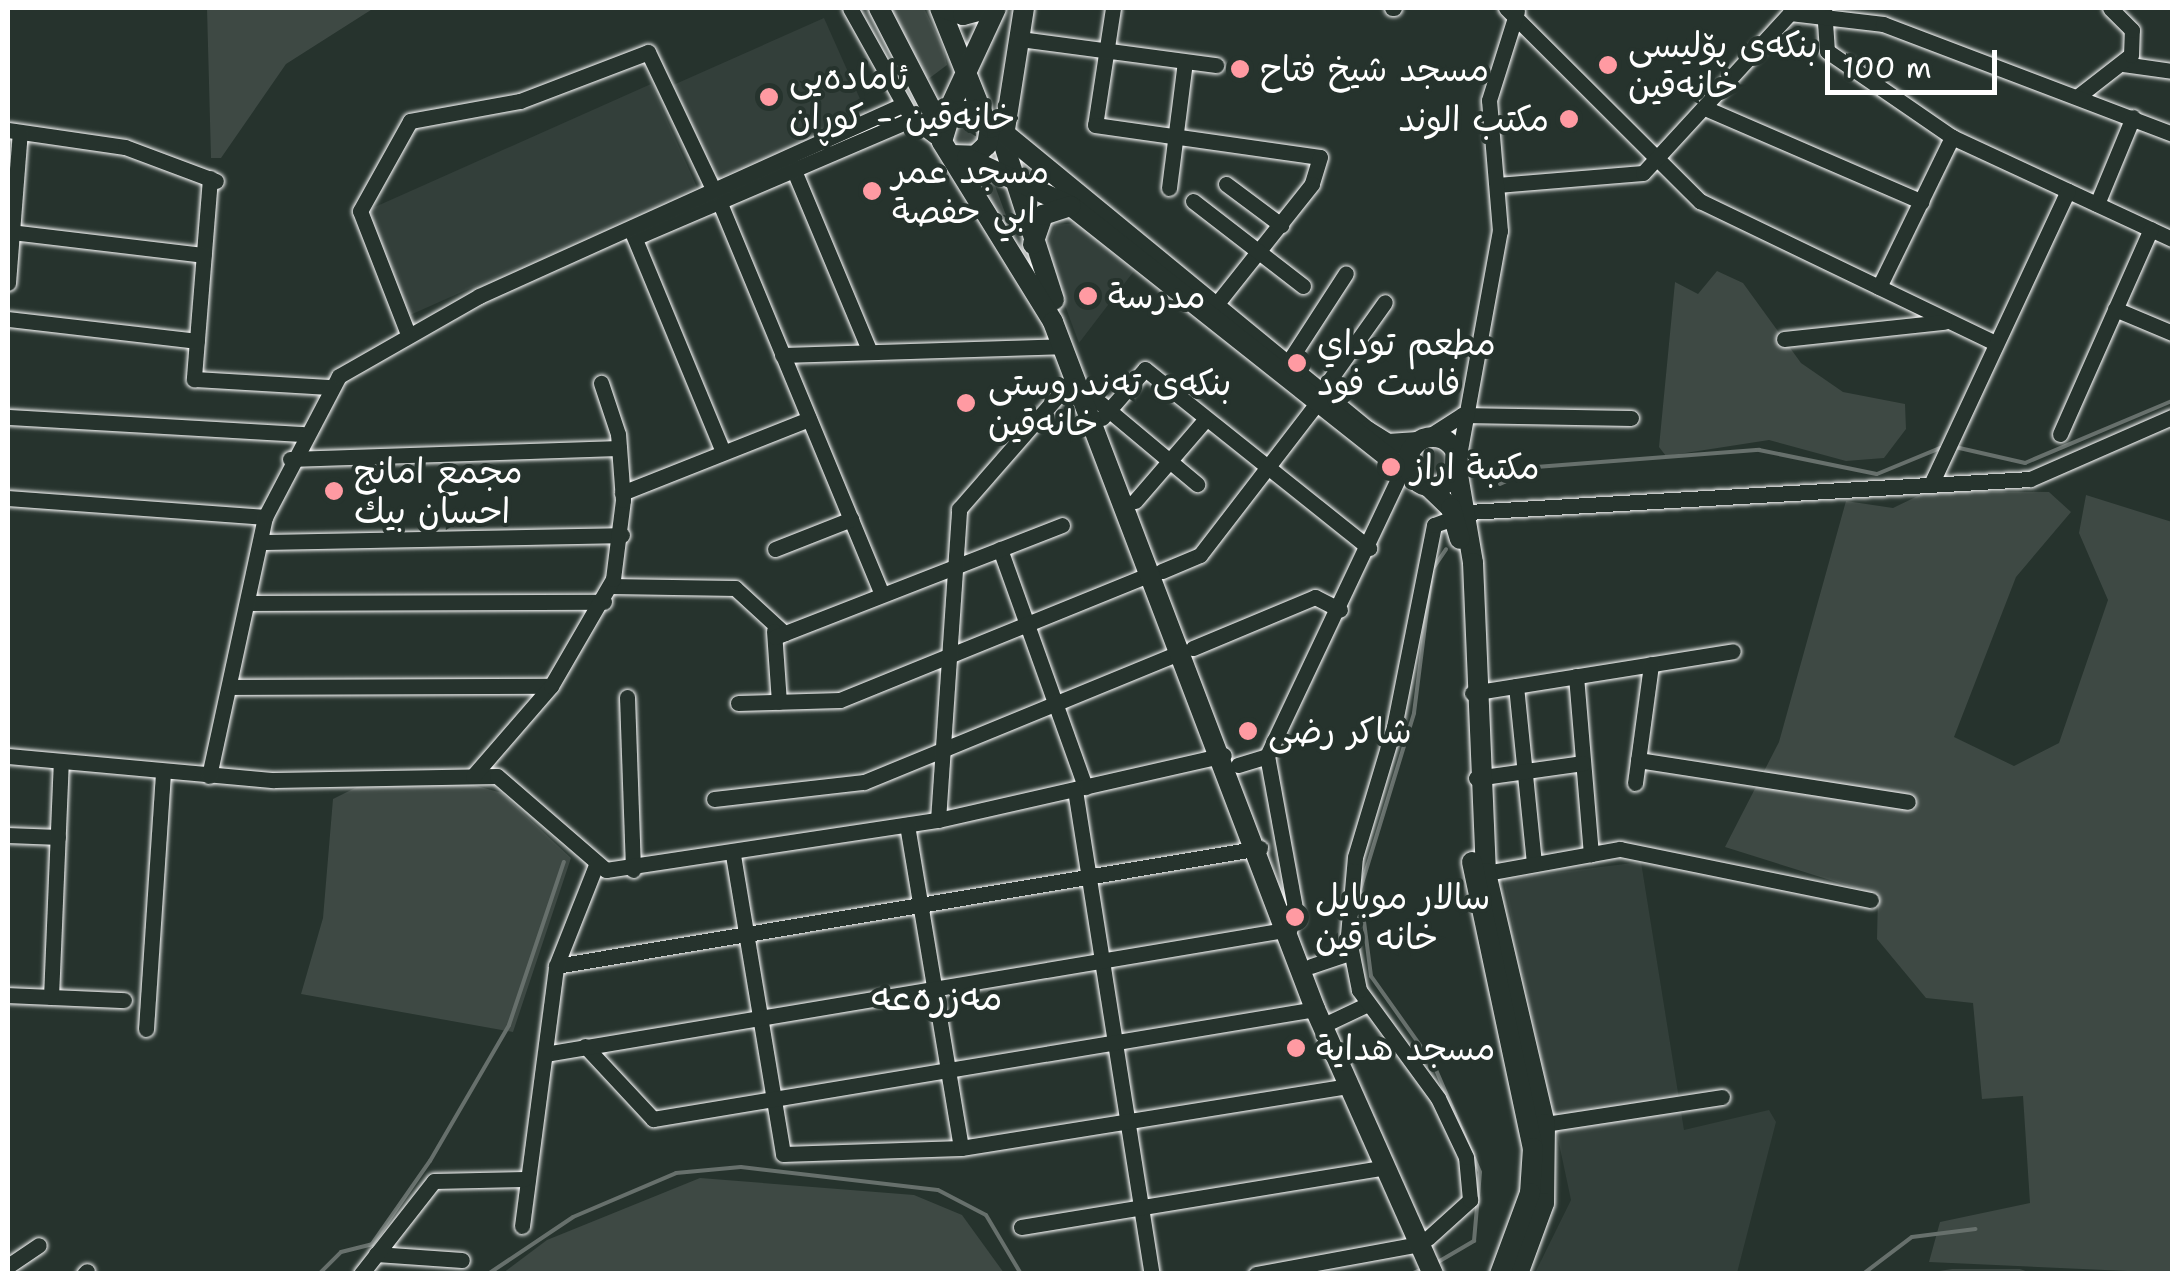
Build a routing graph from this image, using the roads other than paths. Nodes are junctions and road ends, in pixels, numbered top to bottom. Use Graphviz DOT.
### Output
graph roads {
  1 [pos="850,8"];
  2 [pos="880,8"];
  3 [pos="942,8"];
  4 [pos="993,8"];
  5 [pos="1024,8"];
  6 [pos="1113,8"];
  7 [pos="2110,8"];
  8 [pos="1513,11"];
  9 [pos="1821,13"];
  10 [pos="1020,40"];
  11 [pos="1107,52"];
  12 [pos="1186,62"];
  13 [pos="2124,64"];
  14 [pos="1216,65"];
  15 [pos="2172,71"];
  16 [pos="969,72"];
  17 [pos="2077,97"];
  18 [pos="903,104"];
  19 [pos="1705,108"];
  20 [pos="2132,117"];
  21 [pos="912,119"];
  22 [pos="991,123"];
  23 [pos="14,131"];
  24 [pos="2172,134"];
  25 [pos="1952,137"];
  26 [pos="1178,138"];
  27 [pos="949,140"];
  28 [pos="1657,160"];
  29 [pos="791,163"];
  30 [pos="1010,174"];
  31 [pos="1226,184"];
  32 [pos="1498,184"];
  33 [pos="1169,188"];
  34 [pos="2068,190"];
  35 [pos="716,196"];
  36 [pos="1194,201"];
  37 [pos="1922,202"];
  38 [pos="2097,204"];
  39 [pos="1071,206"];
  40 [pos="1281,225"];
  41 [pos="2151,228"];
  42 [pos="12,232"];
  43 [pos="2170,232"];
  44 [pos="632,234"];
  45 [pos="1034,244"];
  46 [pos="1259,252"];
  47 [pos="204,256"];
  48 [pos="1346,273"];
  49 [pos="8,283"];
  50 [pos="1303,286"];
  51 [pos="1880,288"];
  52 [pos="1385,302"];
  53 [pos="2115,308"];
  54 [pos="1212,311"];
  55 [pos="8,318"];
  56 [pos="1947,322"];
  57 [pos="2172,333"];
  58 [pos="408,334"];
  59 [pos="1784,338"];
  60 [pos="197,341"];
  61 [pos="1991,342"];
  62 [pos="1062,346"];
  63 [pos="870,352"];
  64 [pos="782,354"];
  65 [pos="1287,364"];
  66 [pos="1075,376"];
  67 [pos="601,384"];
  68 [pos="330,387"];
  69 [pos="1318,400"];
  70 [pos="1101,408"];
  71 [pos="1462,415"];
  72 [pos="8,417"];
  73 [pos="2172,417"];
  74 [pos="1630,418"];
  75 [pos="809,419"];
  76 [pos="1205,420"];
  77 [pos="303,434"];
  78 [pos="2060,434"];
  79 [pos="619,448"];
  80 [pos="723,452"];
  81 [pos="290,459"];
  82 [pos="1416,461"];
  83 [pos="1169,463"];
  84 [pos="1458,465"];
  85 [pos="1266,472"];
  86 [pos="1933,480"];
  87 [pos="1197,484"];
  88 [pos="622,492"];
  89 [pos="8,498"];
  90 [pos="1135,501"];
  91 [pos="1462,514"];
  92 [pos="265,517"];
  93 [pos="851,519"];
  94 [pos="1062,525"];
  95 [pos="622,534"];
  96 [pos="260,542"];
  97 [pos="1368,548"];
  98 [pos="775,549"];
  99 [pos="1000,549"];
  100 [pos="955,565"];
  101 [pos="1157,572"];
  102 [pos="610,586"];
  103 [pos="881,593"];
  104 [pos="604,602"];
  105 [pos="248,603"];
  106 [pos="1340,610"];
  107 [pos="1024,626"];
  108 [pos="778,631"];
  109 [pos="1188,650"];
  110 [pos="1732,651"];
  111 [pos="949,656"];
  112 [pos="1651,664"];
  113 [pos="1576,676"];
  114 [pos="551,686"];
  115 [pos="1516,686"];
  116 [pos="229,688"];
  117 [pos="1472,692"];
  118 [pos="627,697"];
  119 [pos="780,702"];
  120 [pos="738,703"];
  121 [pos="1056,704"];
  122 [pos="943,750"];
  123 [pos="8,756"];
  124 [pos="1266,756"];
  125 [pos="1231,760"];
  126 [pos="1638,760"];
  127 [pos="61,762"];
  128 [pos="1584,763"];
  129 [pos="163,772"];
  130 [pos="1525,772"];
  131 [pos="209,776"];
  132 [pos="473,776"];
  133 [pos="1476,778"];
  134 [pos="1634,783"];
  135 [pos="1080,789"];
  136 [pos="714,800"];
  137 [pos="1908,802"];
  138 [pos="938,820"];
  139 [pos="907,825"];
  140 [pos="8,835"];
  141 [pos="58,837"];
  142 [pos="1260,848"];
  143 [pos="1592,854"];
  144 [pos="733,855"];
  145 [pos="1534,864"];
  146 [pos="596,865"];
  147 [pos="633,870"];
  148 [pos="1486,873"];
  149 [pos="1087,879"];
  150 [pos="1871,900"];
  151 [pos="920,910"];
  152 [pos="1293,924"];
  153 [pos="747,938"];
  154 [pos="1349,953"];
  155 [pos="1100,963"];
  156 [pos="556,966"];
  157 [pos="1311,966"];
  158 [pos="933,992"];
  159 [pos="8,995"];
  160 [pos="51,997"];
  161 [pos="124,1000"];
  162 [pos="1368,1004"];
  163 [pos="1322,1016"];
  164 [pos="761,1022"];
  165 [pos="146,1029"];
  166 [pos="1115,1045"];
  167 [pos="585,1046"];
  168 [pos="545,1054"];
  169 [pos="946,1075"];
  170 [pos="1349,1086"];
  171 [pos="1722,1098"];
  172 [pos="774,1101"];
  173 [pos="1545,1124"];
  174 [pos="1126,1128"];
  175 [pos="961,1148"];
  176 [pos="1386,1167"];
  177 [pos="524,1179"];
  178 [pos="1141,1209"];
  179 [pos="522,1226"];
  180 [pos="1021,1227"];
  181 [pos="1425,1244"];
  182 [pos="39,1245"];
  183 [pos="376,1254"];
  184 [pos="462,1260"];
  185 [pos="8,1266"];
  186 [pos="362,1274"];
  187 [pos="1152,1274"];
  188 [pos="1256,1274"];
  189 [pos="1433,1274"];
  190 [pos="1444,1274"];
  191 [pos="1500,1274"];
  192 [pos="1518,1274"];
  1 -- 18 [label="street"];
  2 -- 27 [label="main road"];
  3 -- 4 [label="main road"];
  3 -- 16 [label="main road"];
  4 -- 16 [label="main road"];
  5 -- 10 [label="main road"];
  6 -- 11 [label="street"];
  7 -- 13 [label="street"];
  8 -- 28 [label="street"];
  8 -- 32 [label="street"];
  9 -- 17 [label="street"];
  9 -- 19 [label="street"];
  9 -- 25 [label="street"];
  10 -- 11 [label="street"];
  10 -- 22 [label="main road"];
  11 -- 12 [label="street"];
  11 -- 26 [label="street"];
  12 -- 14 [label="street"];
  12 -- 26 [label="street"];
  13 -- 15 [label="street"];
  13 -- 17 [label="street"];
  16 -- 22 [label="main road"];
  16 -- 27 [label="main road"];
  17 -- 20 [label="street"];
  18 -- 21 [label="street"];
  18 -- 29 [label="street"];
  19 -- 28 [label="street"];
  19 -- 37 [label="street"];
  20 -- 24 [label="street"];
  20 -- 38 [label="street"];
  21 -- 27 [label="street"];
  21 -- 29 [label="street"];
  22 -- 27 [label="main road"];
  22 -- 27 [label="main road"];
  22 -- 30 [label="main road"];
  22 -- 54 [label="main road"];
  23 -- 42 [label="street"];
  23 -- 47 [label="street"];
  25 -- 34 [label="street"];
  25 -- 37 [label="street"];
  26 -- 33 [label="street"];
  26 -- 40 [label="street"];
  27 -- 30 [label="main road"];
  27 -- 62 [label="main road"];
  28 -- 32 [label="street"];
  28 -- 51 [label="street"];
  29 -- 35 [label="street"];
  29 -- 63 [label="street"];
  30 -- 39 [label="main road"];
  30 -- 45 [label="main road"];
  31 -- 40 [label="street"];
  32 -- 71 [label="street"];
  34 -- 38 [label="street"];
  34 -- 61 [label="street"];
  35 -- 44 [label="street"];
  35 -- 58 [label="street"];
  35 -- 64 [label="street"];
  36 -- 46 [label="street"];
  37 -- 51 [label="street"];
  38 -- 41 [label="street"];
  39 -- 45 [label="main road"];
  39 -- 54 [label="main road"];
  40 -- 46 [label="street"];
  41 -- 43 [label="street"];
  41 -- 53 [label="street"];
  42 -- 47 [label="street"];
  42 -- 49 [label="street"];
  44 -- 58 [label="street"];
  44 -- 80 [label="street"];
  45 -- 70 [label="main road"];
  46 -- 50 [label="street"];
  46 -- 54 [label="street"];
  47 -- 60 [label="street"];
  48 -- 65 [label="street"];
  51 -- 56 [label="street"];
  52 -- 69 [label="street"];
  53 -- 57 [label="street"];
  53 -- 78 [label="street"];
  54 -- 65 [label="main road"];
  54 -- 69 [label="main road"];
  55 -- 60 [label="street"];
  56 -- 59 [label="street"];
  56 -- 61 [label="street"];
  58 -- 68 [label="street"];
  60 -- 68 [label="street"];
  61 -- 86 [label="street"];
  62 -- 63 [label="street"];
  62 -- 66 [label="main road"];
  63 -- 64 [label="street"];
  64 -- 75 [label="street"];
  65 -- 69 [label="main road"];
  66 -- 100 [label="street"];
  66 -- 101 [label="main road"];
  67 -- 79 [label="street"];
  68 -- 77 [label="street"];
  69 -- 82 [label="main road"];
  69 -- 82 [label="main road"];
  69 -- 85 [label="street"];
  70 -- 76 [label="street"];
  70 -- 83 [label="street"];
  70 -- 90 [label="main road"];
  71 -- 74 [label="street"];
  71 -- 82 [label="street"];
  71 -- 84 [label="street"];
  72 -- 77 [label="street"];
  73 -- 86 [label="street"];
  75 -- 80 [label="street"];
  75 -- 93 [label="street"];
  76 -- 83 [label="street"];
  76 -- 85 [label="street"];
  77 -- 81 [label="street"];
  79 -- 81 [label="street"];
  79 -- 88 [label="street"];
  80 -- 88 [label="street"];
  81 -- 92 [label="street"];
  82 -- 84 [label="main road"];
  82 -- 84 [label="main road"];
  82 -- 91 [label="main road"];
  82 -- 97 [label="street"];
  83 -- 87 [label="street"];
  83 -- 90 [label="street"];
  84 -- 91 [label="main road"];
  85 -- 97 [label="street"];
  85 -- 101 [label="street"];
  86 -- 91 [label="street"];
  88 -- 95 [label="street"];
  89 -- 92 [label="street"];
  90 -- 101 [label="main road"];
  91 -- 117 [label="main road"];
  91 -- 154 [label="street"];
  91 -- 191 [label="main road"];
  92 -- 96 [label="street"];
  93 -- 98 [label="street"];
  93 -- 103 [label="street"];
  94 -- 99 [label="street"];
  95 -- 96 [label="street"];
  95 -- 102 [label="street"];
  96 -- 105 [label="street"];
  97 -- 106 [label="street"];
  99 -- 100 [label="street"];
  99 -- 107 [label="street"];
  100 -- 103 [label="street"];
  100 -- 111 [label="street"];
  101 -- 107 [label="street"];
  101 -- 109 [label="main road"];
  102 -- 104 [label="street"];
  102 -- 108 [label="street"];
  103 -- 108 [label="street"];
  104 -- 105 [label="street"];
  104 -- 114 [label="street"];
  105 -- 116 [label="street"];
  106 -- 109 [label="street"];
  106 -- 124 [label="street"];
  107 -- 111 [label="street"];
  107 -- 121 [label="street"];
  108 -- 119 [label="street"];
  109 -- 121 [label="street"];
  109 -- 125 [label="main road"];
  110 -- 112 [label="street"];
  111 -- 119 [label="street"];
  111 -- 122 [label="street"];
  112 -- 113 [label="street"];
  112 -- 126 [label="street"];
  113 -- 115 [label="street"];
  113 -- 128 [label="street"];
  114 -- 116 [label="street"];
  114 -- 132 [label="street"];
  115 -- 117 [label="street"];
  115 -- 130 [label="street"];
  116 -- 131 [label="street"];
  117 -- 133 [label="main road"];
  118 -- 147 [label="street"];
  119 -- 120 [label="street"];
  121 -- 122 [label="street"];
  121 -- 135 [label="street"];
  122 -- 136 [label="street"];
  122 -- 138 [label="street"];
  123 -- 127 [label="street"];
  124 -- 125 [label="street"];
  124 -- 152 [label="street"];
  125 -- 135 [label="street"];
  125 -- 142 [label="main road"];
  125 -- 152 [label="main road"];
  126 -- 134 [label="street"];
  126 -- 137 [label="street"];
  127 -- 129 [label="street"];
  127 -- 141 [label="street"];
  128 -- 130 [label="street"];
  128 -- 143 [label="street"];
  129 -- 131 [label="street"];
  129 -- 165 [label="street"];
  130 -- 133 [label="street"];
  130 -- 145 [label="street"];
  131 -- 132 [label="street"];
  132 -- 146 [label="street"];
  133 -- 148 [label="main road"];
  135 -- 138 [label="street"];
  135 -- 149 [label="street"];
  138 -- 139 [label="street"];
  139 -- 144 [label="street"];
  139 -- 151 [label="street"];
  140 -- 141 [label="street"];
  141 -- 160 [label="street"];
  142 -- 149 [label="street"];
  142 -- 152 [label="main road"];
  143 -- 145 [label="street"];
  143 -- 150 [label="street"];
  144 -- 147 [label="street"];
  144 -- 153 [label="street"];
  145 -- 148 [label="street"];
  146 -- 147 [label="street"];
  146 -- 156 [label="street"];
  148 -- 173 [label="main road"];
  149 -- 151 [label="street"];
  149 -- 155 [label="street"];
  151 -- 153 [label="street"];
  151 -- 158 [label="street"];
  152 -- 155 [label="street"];
  152 -- 157 [label="main road"];
  152 -- 163 [label="main road"];
  153 -- 156 [label="street"];
  153 -- 164 [label="street"];
  154 -- 157 [label="street"];
  154 -- 162 [label="street"];
  155 -- 158 [label="street"];
  155 -- 166 [label="street"];
  156 -- 168 [label="street"];
  157 -- 163 [label="main road"];
  158 -- 164 [label="street"];
  158 -- 169 [label="street"];
  159 -- 160 [label="street"];
  160 -- 161 [label="street"];
  162 -- 163 [label="street"];
  162 -- 181 [label="street"];
  163 -- 166 [label="street"];
  163 -- 170 [label="main road"];
  163 -- 181 [label="main road"];
  164 -- 167 [label="street"];
  164 -- 172 [label="street"];
  166 -- 169 [label="street"];
  166 -- 174 [label="street"];
  167 -- 168 [label="street"];
  167 -- 172 [label="street"];
  168 -- 177 [label="street"];
  169 -- 172 [label="street"];
  169 -- 175 [label="street"];
  170 -- 174 [label="street"];
  170 -- 176 [label="main road"];
  171 -- 173 [label="street"];
  172 -- 175 [label="street"];
  173 -- 192 [label="main road"];
  174 -- 175 [label="street"];
  174 -- 178 [label="street"];
  176 -- 178 [label="street"];
  176 -- 181 [label="main road"];
  177 -- 179 [label="street"];
  177 -- 183 [label="street"];
  178 -- 180 [label="street"];
  178 -- 187 [label="street"];
  181 -- 188 [label="street"];
  181 -- 189 [label="main road"];
  181 -- 190 [label="main road"];
  182 -- 185 [label="street"];
  183 -- 184 [label="street"];
  183 -- 186 [label="street"];
}
